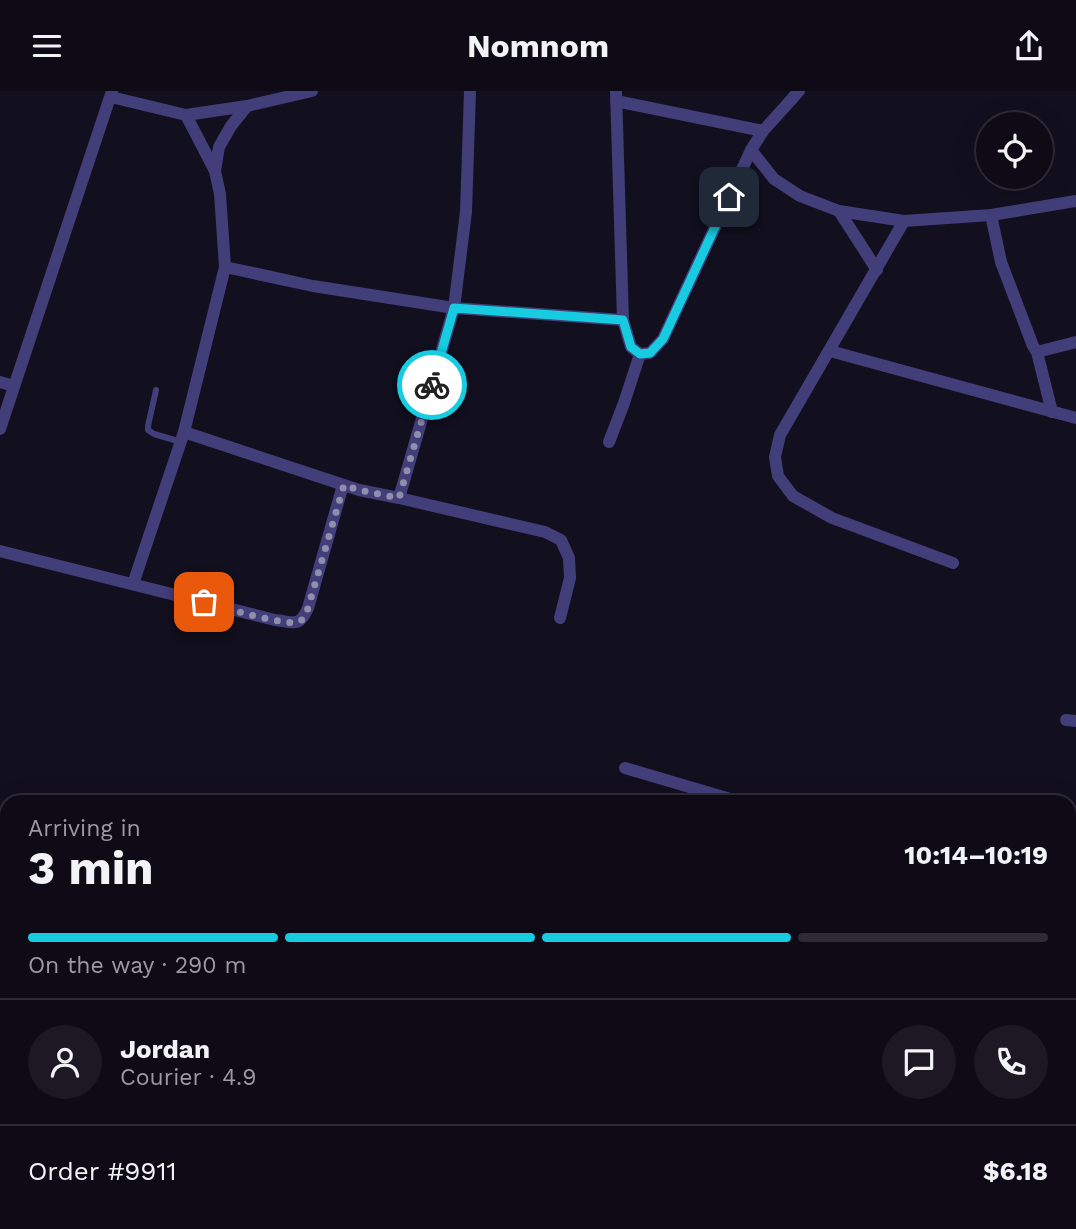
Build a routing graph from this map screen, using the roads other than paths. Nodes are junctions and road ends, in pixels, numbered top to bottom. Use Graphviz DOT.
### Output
graph roads {
  1 [pos="312,91"];
  2 [pos="470,91"];
  3 [pos="799,91"];
  4 [pos="111,94"];
  5 [pos="616,96"];
  6 [pos="247,106"];
  7 [pos="186,115"];
  8 [pos="762,131"];
  9 [pos="751,150"];
  10 [pos="215,171"];
  11 [pos="1076,201"];
  12 [pos="839,211"];
  13 [pos="991,215"];
  14 [pos="904,221"];
  15 [pos="225,267"];
  16 [pos="877,270"];
  17 [pos="454,308"];
  18 [pos="623,320"];
  19 [pos="1076,342"];
  20 [pos="830,351"];
  21 [pos="1037,352"];
  22 [pos="640,354"];
  23 [pos="0,382"];
  24 [pos="14,386"];
  25 [pos="156,390"];
  26 [pos="1052,412"];
  27 [pos="1076,418"];
  28 [pos="0,429"];
  29 [pos="182,437"];
  30 [pos="609,442"];
  31 [pos="344,485"];
  32 [pos="399,498"];
  33 [pos="0,551"];
  34 [pos="953,563"];
  35 [pos="133,584"];
  36 [pos="560,618"];
  37 [pos="625,768"];
  38 [pos="717,795"];
  1 -- 6 [label="street"];
  2 -- 17 [label="street"];
  3 -- 8 [label="street"];
  4 -- 7 [label="street"];
  4 -- 24 [label="street"];
  5 -- 8 [label="street"];
  5 -- 18 [label="street"];
  6 -- 7 [label="street"];
  6 -- 10 [label="street"];
  7 -- 10 [label="street"];
  8 -- 9 [label="street"];
  9 -- 12 [label="street"];
  9 -- 22 [label="street"];
  10 -- 15 [label="street"];
  11 -- 13 [label="street"];
  12 -- 14 [label="street"];
  12 -- 16 [label="street"];
  13 -- 14 [label="street"];
  13 -- 21 [label="street"];
  14 -- 16 [label="street"];
  15 -- 17 [label="street"];
  15 -- 29 [label="street"];
  16 -- 20 [label="street"];
  17 -- 18 [label="street"];
  17 -- 32 [label="street"];
  18 -- 22 [label="street"];
  19 -- 21 [label="street"];
  20 -- 26 [label="street"];
  20 -- 34 [label="street"];
  21 -- 26 [label="street"];
  22 -- 30 [label="street"];
  23 -- 24 [label="street"];
  24 -- 28 [label="street"];
  25 -- 29 [label="lane"];
  26 -- 27 [label="street"];
  29 -- 31 [label="street"];
  29 -- 35 [label="street"];
  31 -- 32 [label="street"];
  31 -- 35 [label="street"];
  32 -- 36 [label="street"];
  33 -- 35 [label="street"];
  37 -- 38 [label="street"];
}
